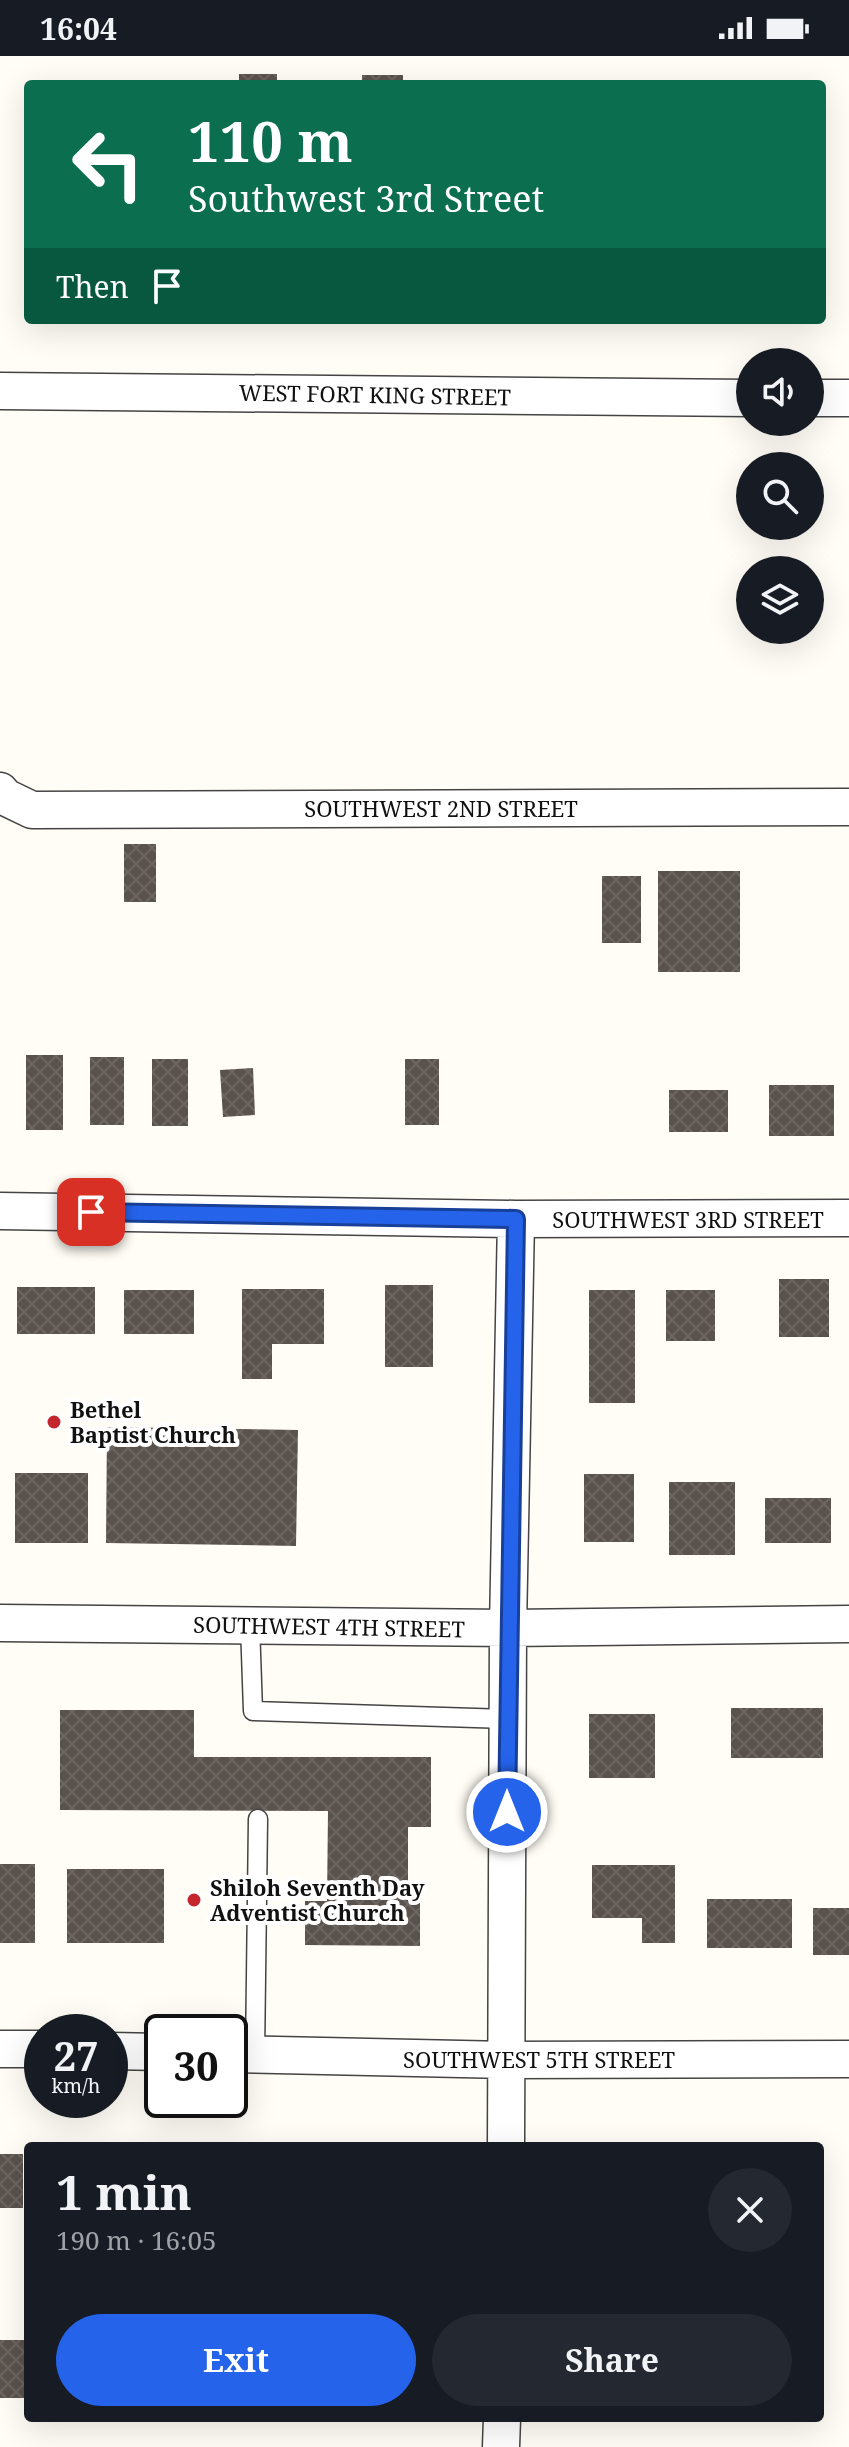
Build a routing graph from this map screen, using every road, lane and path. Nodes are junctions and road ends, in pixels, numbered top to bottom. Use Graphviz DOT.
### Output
graph roads {
  1 [pos="0,391"];
  2 [pos="736,398"];
  3 [pos="824,398"];
  4 [pos="849,398"];
  5 [pos="0,791"];
  6 [pos="849,807"];
  7 [pos="0,1211"];
  8 [pos="849,1218"];
  9 [pos="516,1219"];
  10 [pos="0,1623"];
  11 [pos="849,1624"];
  12 [pos="250,1625"];
  13 [pos="508,1628"];
  14 [pos="507,1719"];
  15 [pos="258,1819"];
  16 [pos="245,2014"];
  17 [pos="0,2049"];
  18 [pos="24,2049"];
  19 [pos="248,2054"];
  20 [pos="849,2059"];
  21 [pos="507,2060"];
  22 [pos="506,2142"];
  23 [pos="502,2422"];
  24 [pos="501,2447"];
  1 -- 2 [label="street, WEST FORT KING STREET"];
  3 -- 4 [label="street"];
  5 -- 6 [label="street, SOUTHWEST 2ND STREET"];
  7 -- 9 [label="street, SOUTHWEST 3RD STREET"];
  8 -- 9 [label="street, SOUTHWEST 3RD STREET"];
  9 -- 13 [label="street"];
  10 -- 12 [label="street, SOUTHWEST 4TH STREET"];
  11 -- 13 [label="street, SOUTHWEST 4TH STREET"];
  12 -- 13 [label="street, SOUTHWEST 4TH STREET"];
  12 -- 14 [label="lane"];
  13 -- 14 [label="street"];
  14 -- 21 [label="street"];
  15 -- 16 [label="lane"];
  17 -- 18 [label="street"];
  19 -- 21 [label="street, SOUTHWEST 5TH STREET"];
  20 -- 21 [label="street, SOUTHWEST 5TH STREET"];
  21 -- 22 [label="street"];
  23 -- 24 [label="street"];
}
